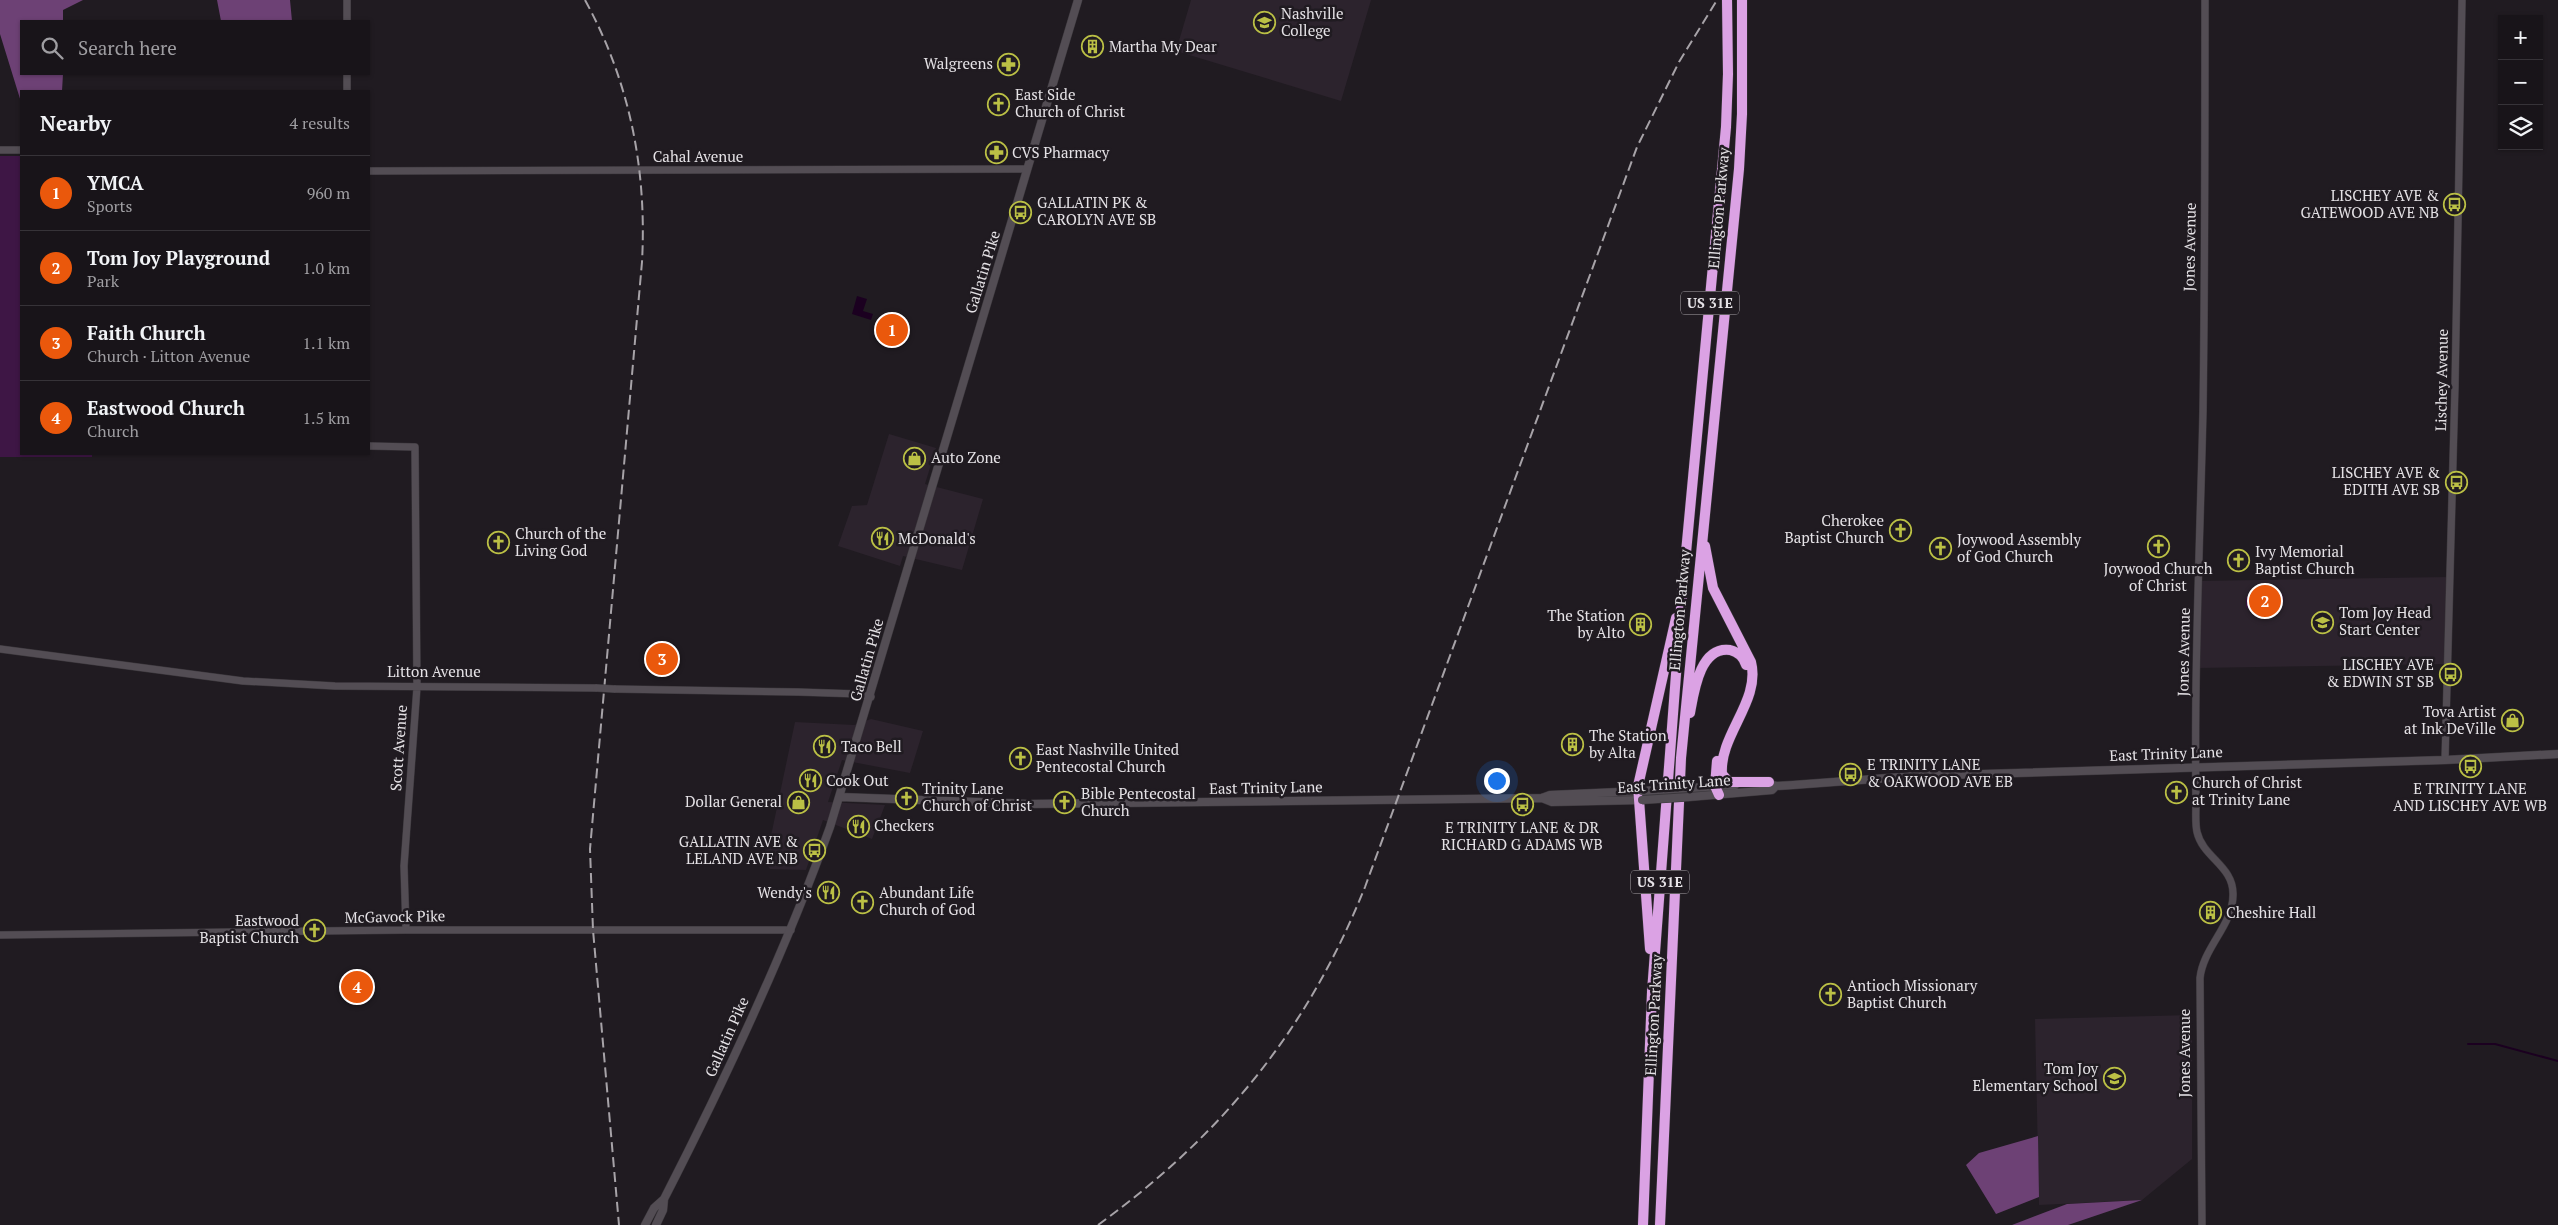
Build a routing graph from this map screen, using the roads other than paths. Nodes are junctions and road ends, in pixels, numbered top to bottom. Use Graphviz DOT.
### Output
graph roads {
  1 [pos="347,0"];
  2 [pos="1078,0"];
  3 [pos="1743,0"];
  4 [pos="2205,0"];
  5 [pos="2462,0"];
  6 [pos="1726,5"];
  7 [pos="347,20"];
  8 [pos="347,75"];
  9 [pos="347,90"];
  10 [pos="0,150"];
  11 [pos="20,150"];
  12 [pos="1028,169"];
  13 [pos="370,171"];
  14 [pos="370,446"];
  15 [pos="1702,531"];
  16 [pos="1682,595"];
  17 [pos="0,649"];
  18 [pos="416,686"];
  19 [pos="870,697"];
  20 [pos="2558,754"];
  21 [pos="1680,758"];
  22 [pos="2445,760"];
  23 [pos="2196,766"];
  24 [pos="1722,774"];
  25 [pos="1772,784"];
  26 [pos="1718,789"];
  27 [pos="1640,796"];
  28 [pos="840,797"];
  29 [pos="406,930"];
  30 [pos="791,930"];
  31 [pos="0,934"];
  32 [pos="1652,992"];
  33 [pos="664,1198"];
  34 [pos="646,1225"];
  35 [pos="656,1225"];
  36 [pos="1643,1225"];
  37 [pos="1660,1225"];
  38 [pos="2202,1225"];
  1 -- 7 [label="street"];
  2 -- 12 [label="main road, Gallatin Pike"];
  3 -- 15 [label="highway, Ellington Parkway / US 31E"];
  4 -- 23 [label="street, Jones Avenue"];
  5 -- 22 [label="street, Lischey Avenue"];
  6 -- 16 [label="highway, Ellington Parkway / US 31E"];
  8 -- 9 [label="street"];
  10 -- 11 [label="street"];
  12 -- 13 [label="street, Cahal Avenue"];
  12 -- 19 [label="main road, Gallatin Pike"];
  14 -- 18 [label="street, Scott Avenue"];
  15 -- 21 [label="highway, Ellington Parkway / US 31E"];
  15 -- 24 [label="highway"];
  16 -- 27 [label="highway"];
  16 -- 32 [label="highway, Ellington Parkway / US 31E"];
  17 -- 18 [label="street, Litton Avenue"];
  18 -- 19 [label="street, Litton Avenue, bridge"];
  18 -- 29 [label="street, Scott Avenue"];
  19 -- 28 [label="main road, Gallatin Pike"];
  20 -- 22 [label="main road, East Trinity Lane"];
  21 -- 26 [label="highway"];
  21 -- 37 [label="highway, Ellington Parkway / US 31E"];
  22 -- 23 [label="main road, East Trinity Lane"];
  23 -- 25 [label="main road, East Trinity Lane"];
  23 -- 38 [label="street, Jones Avenue"];
  24 -- 25 [label="highway"];
  24 -- 26 [label="highway"];
  25 -- 26 [label="main road, East Trinity Lane"];
  26 -- 27 [label="main road, East Trinity Lane, bridge"];
  26 -- 27 [label="main road, East Trinity Lane, bridge"];
  27 -- 28 [label="main road, East Trinity Lane"];
  27 -- 32 [label="highway"];
  28 -- 30 [label="main road, Gallatin Pike"];
  29 -- 30 [label="street, McGavock Pike"];
  29 -- 31 [label="street, McGavock Pike"];
  30 -- 33 [label="main road, Gallatin Pike"];
  32 -- 36 [label="highway, Ellington Parkway / US 31E"];
  33 -- 34 [label="main road, Gallatin Pike"];
  33 -- 35 [label="main road, Gallatin Pike"];
}
